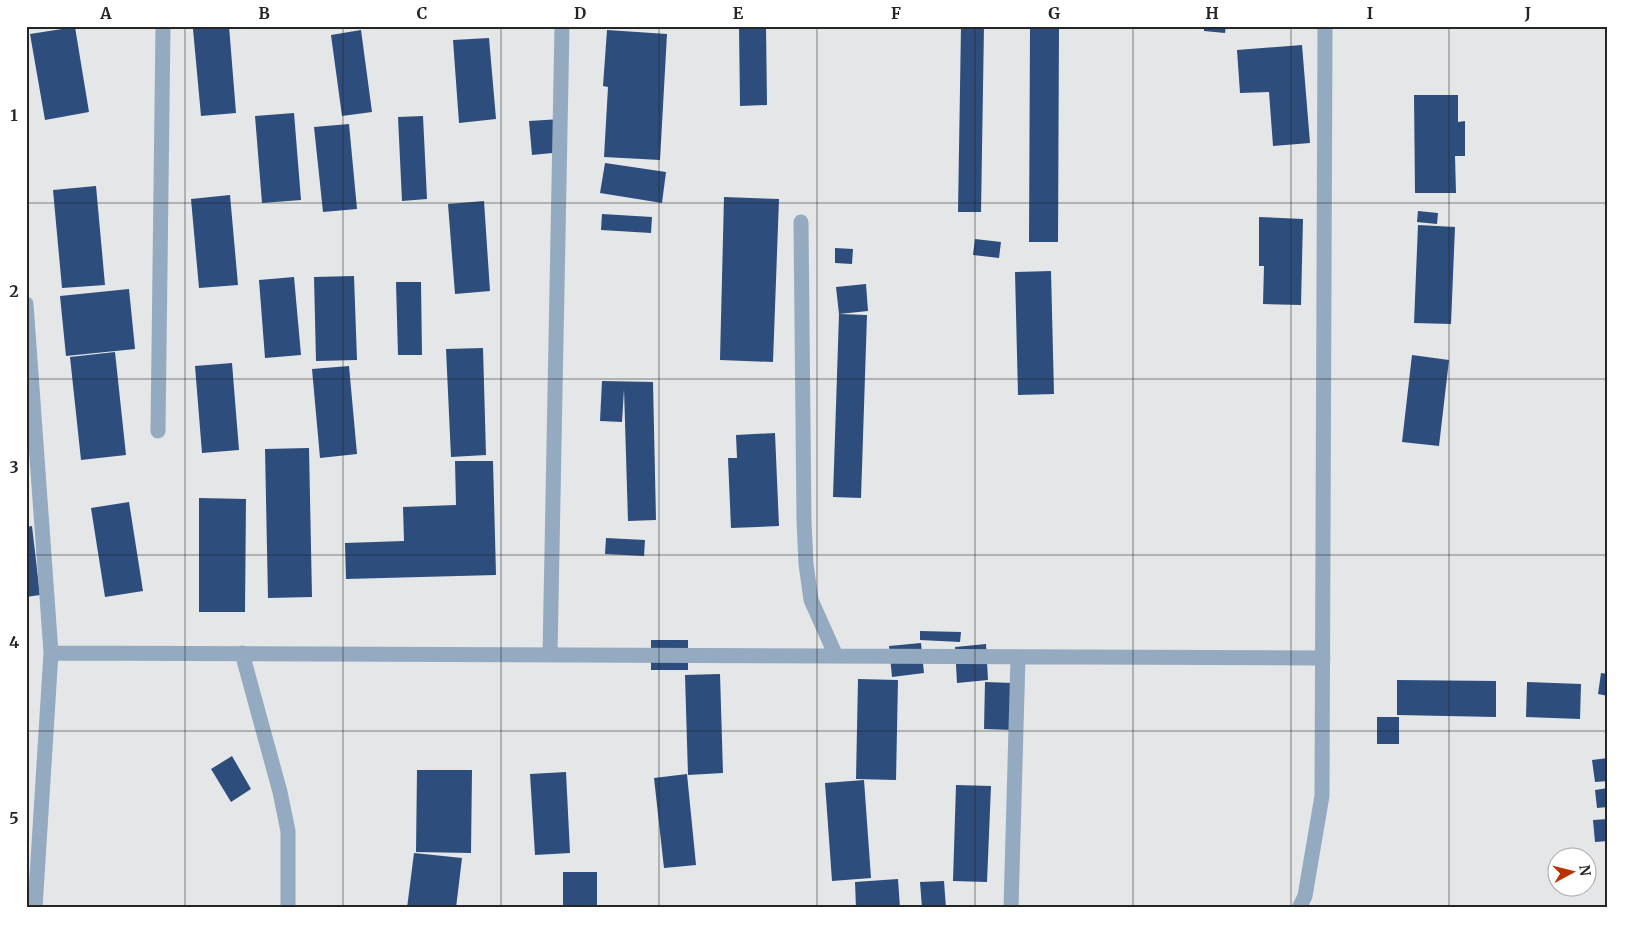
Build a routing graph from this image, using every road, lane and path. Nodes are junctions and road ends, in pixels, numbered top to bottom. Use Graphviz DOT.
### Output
graph roads {
  1 [pos="163,26"];
  2 [pos="562,26"];
  3 [pos="1325,26"];
  4 [pos="801,222"];
  5 [pos="26,304"];
  6 [pos="27,322"];
  7 [pos="28,346"];
  8 [pos="158,431"];
  9 [pos="51,653"];
  10 [pos="242,653"];
  11 [pos="550,655"];
  12 [pos="836,656"];
  13 [pos="1018,657"];
  14 [pos="1323,658"];
  15 [pos="35,908"];
  16 [pos="288,908"];
  17 [pos="1011,908"];
  18 [pos="1299,908"];
  1 -- 8 [label="street"];
  2 -- 11 [label="street"];
  3 -- 14 [label="street"];
  4 -- 12 [label="street"];
  5 -- 6 [label="street"];
  6 -- 7 [label="street"];
  7 -- 9 [label="street"];
  9 -- 10 [label="street"];
  9 -- 15 [label="street"];
  10 -- 11 [label="street"];
  10 -- 16 [label="street"];
  11 -- 12 [label="street"];
  12 -- 13 [label="street"];
  13 -- 14 [label="street"];
  13 -- 17 [label="street"];
  14 -- 18 [label="street"];
}
